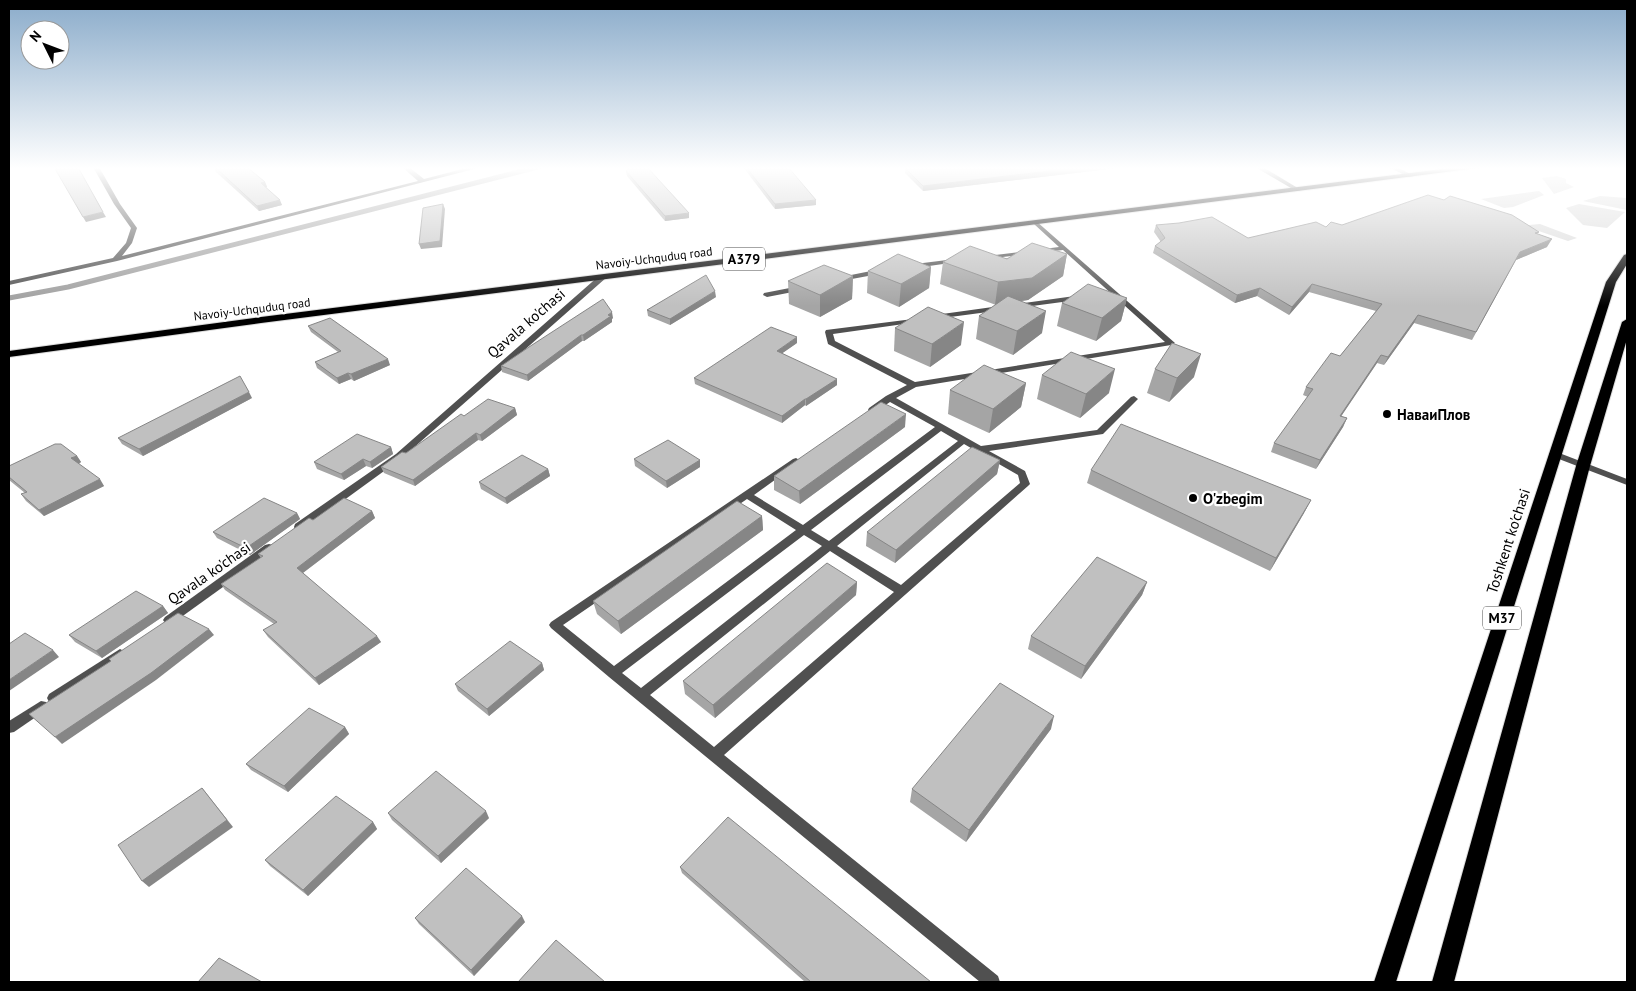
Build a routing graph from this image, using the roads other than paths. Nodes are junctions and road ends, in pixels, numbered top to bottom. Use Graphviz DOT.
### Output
graph roads {
  1 [pos="124,213"];
  2 [pos="297,213"];
  3 [pos="1113,213"];
  4 [pos="1036,223"];
  5 [pos="1064,248"];
  6 [pos="1627,258"];
  7 [pos="978,259"];
  8 [pos="115,260"];
  9 [pos="959,261"];
  10 [pos="911,267"];
  11 [pos="891,269"];
  12 [pos="603,277"];
  13 [pos="834,281"];
  14 [pos="9,283"];
  15 [pos="805,287"];
  16 [pos="1114,292"];
  17 [pos="1104,294"];
  18 [pos="767,295"];
  19 [pos="1095,295"];
  20 [pos="1627,322"];
  21 [pos="9,354"];
  22 [pos="914,385"];
  23 [pos="889,398"];
  24 [pos="1134,399"];
  25 [pos="865,414"];
  26 [pos="941,427"];
  27 [pos="964,440"];
  28 [pos="981,450"];
  29 [pos="1554,454"];
  30 [pos="802,457"];
  31 [pos="1583,466"];
  32 [pos="1627,482"];
  33 [pos="747,494"];
  34 [pos="804,530"];
  35 [pos="830,546"];
  36 [pos="902,591"];
  37 [pos="162,625"];
  38 [pos="130,648"];
  39 [pos="613,673"];
  40 [pos="641,695"];
  41 [pos="9,728"];
  42 [pos="714,755"];
  43 [pos="992,982"];
  44 [pos="1386,982"];
  45 [pos="1443,982"];
  1 -- 8 [label="street"];
  2 -- 8 [label="street"];
  3 -- 4 [label="highway, Navoiy-Uchquduq road / A379"];
  4 -- 5 [label="street"];
  4 -- 12 [label="highway, Navoiy-Uchquduq road / A379"];
  5 -- 7 [label="street"];
  5 -- 16 [label="street"];
  6 -- 29 [label="highway, Toshkent ko'chasi / M37"];
  8 -- 14 [label="street"];
  9 -- 10 [label="street"];
  11 -- 13 [label="street"];
  12 -- 21 [label="highway, Navoiy-Uchquduq road / A379"];
  12 -- 37 [label="street, Qavala ko'chasi"];
  15 -- 18 [label="street"];
  16 -- 17 [label="street"];
  16 -- 22 [label="street"];
  19 -- 22 [label="street"];
  20 -- 31 [label="highway, M37"];
  22 -- 23 [label="street"];
  23 -- 25 [label="street"];
  23 -- 26 [label="street"];
  24 -- 28 [label="street"];
  26 -- 27 [label="street"];
  26 -- 34 [label="street"];
  27 -- 28 [label="street"];
  27 -- 35 [label="street"];
  28 -- 36 [label="street"];
  29 -- 31 [label="street"];
  29 -- 44 [label="highway, Toshkent ko'chasi / M37"];
  30 -- 33 [label="street"];
  31 -- 32 [label="street"];
  31 -- 45 [label="highway, M37"];
  33 -- 34 [label="street"];
  33 -- 39 [label="street"];
  34 -- 35 [label="street"];
  34 -- 39 [label="street"];
  35 -- 36 [label="street"];
  35 -- 40 [label="street"];
  36 -- 42 [label="street"];
  38 -- 41 [label="street"];
  39 -- 40 [label="street"];
  40 -- 42 [label="street"];
  42 -- 43 [label="street"];
}
